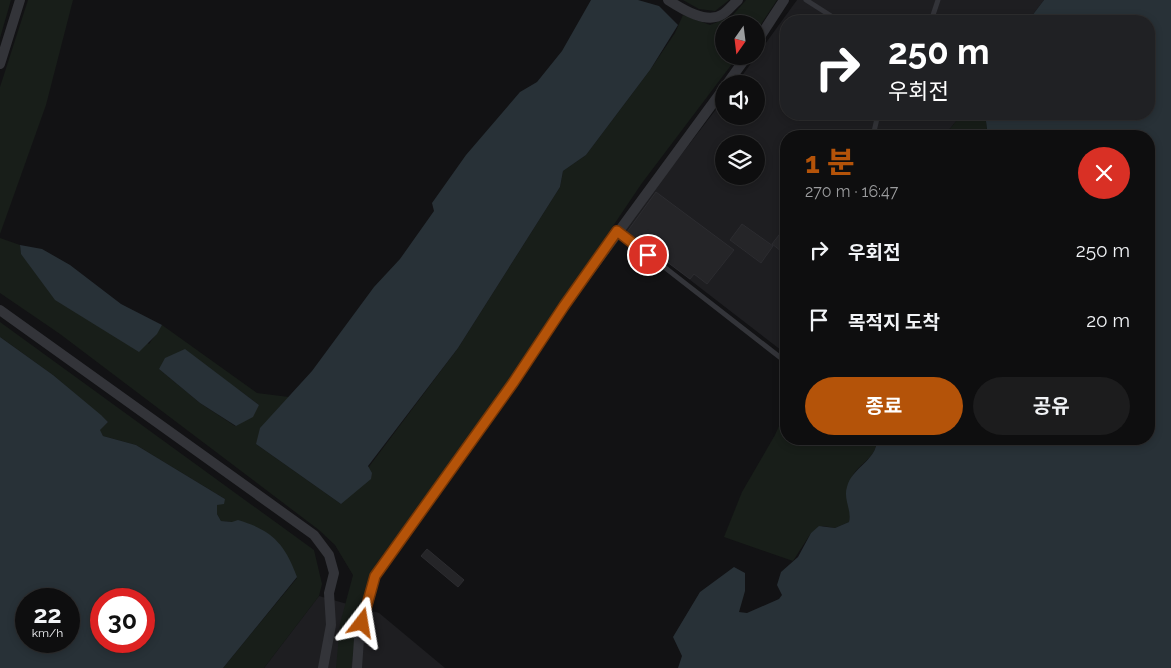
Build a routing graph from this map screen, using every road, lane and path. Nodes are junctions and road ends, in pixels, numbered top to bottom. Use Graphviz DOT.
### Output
graph roads {
  1 [pos="20,0"];
  2 [pos="668,0"];
  3 [pos="738,0"];
  4 [pos="784,0"];
  5 [pos="806,0"];
  6 [pos="938,0"];
  7 [pos="829,15"];
  8 [pos="934,15"];
  9 [pos="765,29"];
  10 [pos="0,64"];
  11 [pos="715,100"];
  12 [pos="617,231"];
  13 [pos="0,310"];
  14 [pos="780,357"];
  15 [pos="324,668"];
  16 [pos="357,668"];
  1 -- 10 [label="street"];
  2 -- 3 [label="street"];
  4 -- 9 [label="street"];
  5 -- 7 [label="lane"];
  6 -- 8 [label="lane"];
  11 -- 12 [label="street"];
  12 -- 14 [label="lane"];
  12 -- 16 [label="street"];
  13 -- 15 [label="street"];
}
